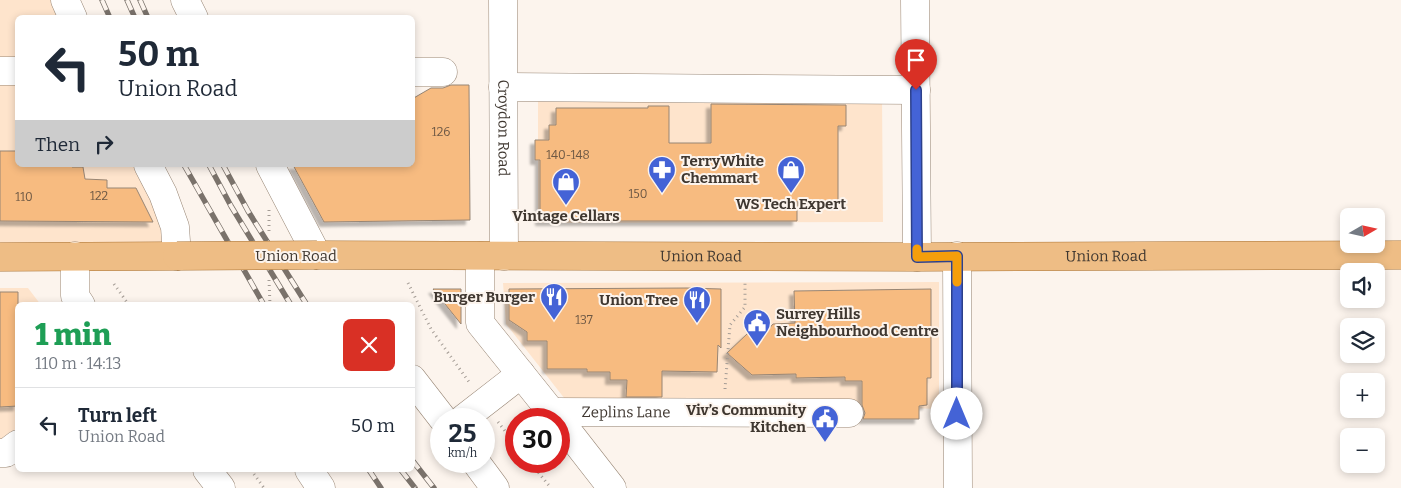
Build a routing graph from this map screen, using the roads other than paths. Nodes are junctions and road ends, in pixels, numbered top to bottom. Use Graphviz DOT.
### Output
graph roads {
  1 [pos="65,0"];
  2 [pos="185,0"];
  3 [pos="503,0"];
  4 [pos="915,0"];
  5 [pos="72,15"];
  6 [pos="192,15"];
  7 [pos="0,71"];
  8 [pos="15,71"];
  9 [pos="415,72"];
  10 [pos="443,72"];
  11 [pos="503,88"];
  12 [pos="916,90"];
  13 [pos="149,167"];
  14 [pos="271,167"];
  15 [pos="317,255"];
  16 [pos="75,256"];
  17 [pos="177,256"];
  18 [pos="492,256"];
  19 [pos="957,256"];
  20 [pos="1401,256"];
  21 [pos="0,257"];
  22 [pos="917,257"];
  23 [pos="79,302"];
  24 [pos="521,374"];
  25 [pos="415,383"];
  26 [pos="434,408"];
  27 [pos="476,408"];
  28 [pos="549,408"];
  29 [pos="849,413"];
  30 [pos="570,417"];
  31 [pos="570,435"];
  32 [pos="15,446"];
  33 [pos="0,454"];
  34 [pos="209,472"];
  35 [pos="310,472"];
  36 [pos="484,473"];
  37 [pos="221,488"];
  38 [pos="321,488"];
  39 [pos="495,488"];
  40 [pos="612,488"];
  41 [pos="958,488"];
  1 -- 5 [label="street"];
  2 -- 6 [label="street"];
  3 -- 11 [label="street, Croydon Road"];
  4 -- 12 [label="street"];
  7 -- 8 [label="street"];
  9 -- 10 [label="street"];
  11 -- 12 [label="street"];
  11 -- 18 [label="street, Croydon Road"];
  12 -- 22 [label="street"];
  13 -- 17 [label="street"];
  14 -- 15 [label="street"];
  15 -- 17 [label="main road, Union Road, bridge"];
  15 -- 18 [label="main road, Union Road"];
  16 -- 17 [label="main road, Union Road"];
  16 -- 21 [label="main road, Union Road"];
  16 -- 23 [label="street"];
  18 -- 22 [label="main road, Union Road"];
  18 -- 24 [label="street, Croydon Road"];
  19 -- 20 [label="main road, Union Road"];
  19 -- 22 [label="main road, Union Road"];
  19 -- 41 [label="street"];
  24 -- 27 [label="street"];
  24 -- 28 [label="street, Croydon Road"];
  25 -- 26 [label="street"];
  29 -- 30 [label="street, Zeplins Lane"];
  31 -- 40 [label="street, Croydon Road"];
  32 -- 33 [label="street"];
  34 -- 37 [label="street"];
  35 -- 38 [label="street"];
  36 -- 39 [label="street"];
}
